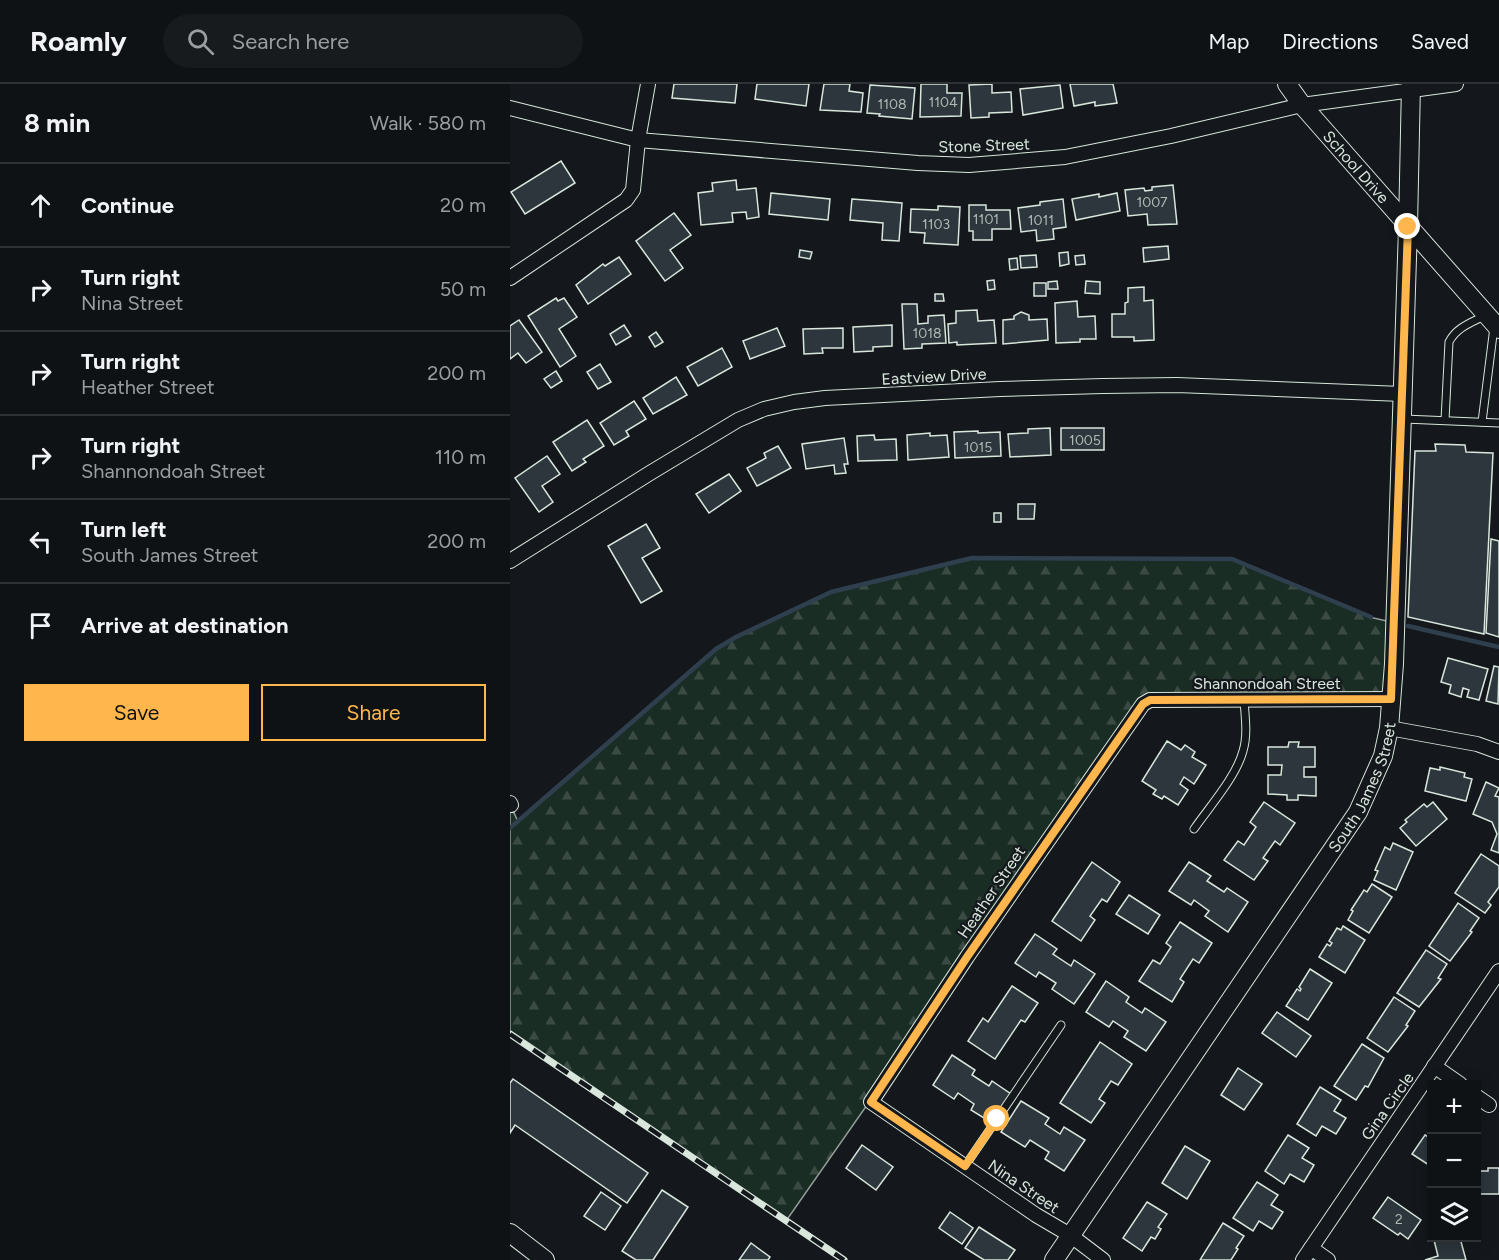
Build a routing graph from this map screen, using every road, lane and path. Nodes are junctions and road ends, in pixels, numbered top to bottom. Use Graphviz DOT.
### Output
graph roads {
  1 [pos="648,84"];
  2 [pos="1287,84"];
  3 [pos="1456,84"];
  4 [pos="1411,87"];
  5 [pos="1302,105"];
  6 [pos="510,108"];
  7 [pos="638,140"];
  8 [pos="1408,227"];
  9 [pos="510,278"];
  10 [pos="1493,323"];
  11 [pos="1402,394"];
  12 [pos="1401,418"];
  13 [pos="1445,420"];
  14 [pos="1482,422"];
  15 [pos="1499,423"];
  16 [pos="510,561"];
  17 [pos="1391,699"];
  18 [pos="1244,700"];
  19 [pos="1143,704"];
  20 [pos="1389,728"];
  21 [pos="1499,752"];
  22 [pos="1194,829"];
  23 [pos="1499,971"];
  24 [pos="1061,1025"];
  25 [pos="1434,1066"];
  26 [pos="1454,1080"];
  27 [pos="1481,1099"];
  28 [pos="871,1102"];
  29 [pos="1489,1105"];
  30 [pos="965,1166"];
  31 [pos="510,1233"];
  32 [pos="1070,1235"];
  33 [pos="1311,1248"];
  34 [pos="545,1260"];
  35 [pos="1054,1260"];
  36 [pos="1103,1260"];
  37 [pos="1303,1260"];
  38 [pos="1329,1260"];
  1 -- 7 [label="street"];
  2 -- 5 [label="street, School Drive"];
  3 -- 4 [label="street, Stone Street"];
  4 -- 5 [label="street, Stone Street"];
  4 -- 8 [label="street, South James Street"];
  5 -- 7 [label="street, Stone Street"];
  5 -- 8 [label="street, School Drive"];
  6 -- 7 [label="street, Stone Street"];
  7 -- 9 [label="street"];
  8 -- 10 [label="street, School Drive"];
  8 -- 11 [label="street, South James Street"];
  10 -- 13 [label="lane"];
  10 -- 14 [label="lane"];
  11 -- 12 [label="street, South James Street"];
  11 -- 16 [label="street, Eastview Drive"];
  12 -- 13 [label="lane"];
  12 -- 17 [label="street, South James Street"];
  13 -- 14 [label="lane"];
  14 -- 15 [label="lane"];
  17 -- 18 [label="street, Shannondoah Street"];
  17 -- 20 [label="street, South James Street"];
  18 -- 19 [label="street, Shannondoah Street"];
  18 -- 22 [label="lane"];
  19 -- 28 [label="street, Heather Street"];
  20 -- 21 [label="street"];
  20 -- 32 [label="street, South James Street"];
  23 -- 25 [label="street, Gina Circle"];
  24 -- 30 [label="lane"];
  25 -- 26 [label="street"];
  25 -- 33 [label="street, Gina Circle"];
  27 -- 29 [label="street"];
  28 -- 30 [label="street, Nina Street"];
  30 -- 32 [label="street, Nina Street"];
  31 -- 34 [label="street"];
  32 -- 35 [label="street, South James Street"];
  32 -- 36 [label="street"];
  33 -- 37 [label="street, Gina Circle"];
  33 -- 38 [label="street"];
}
